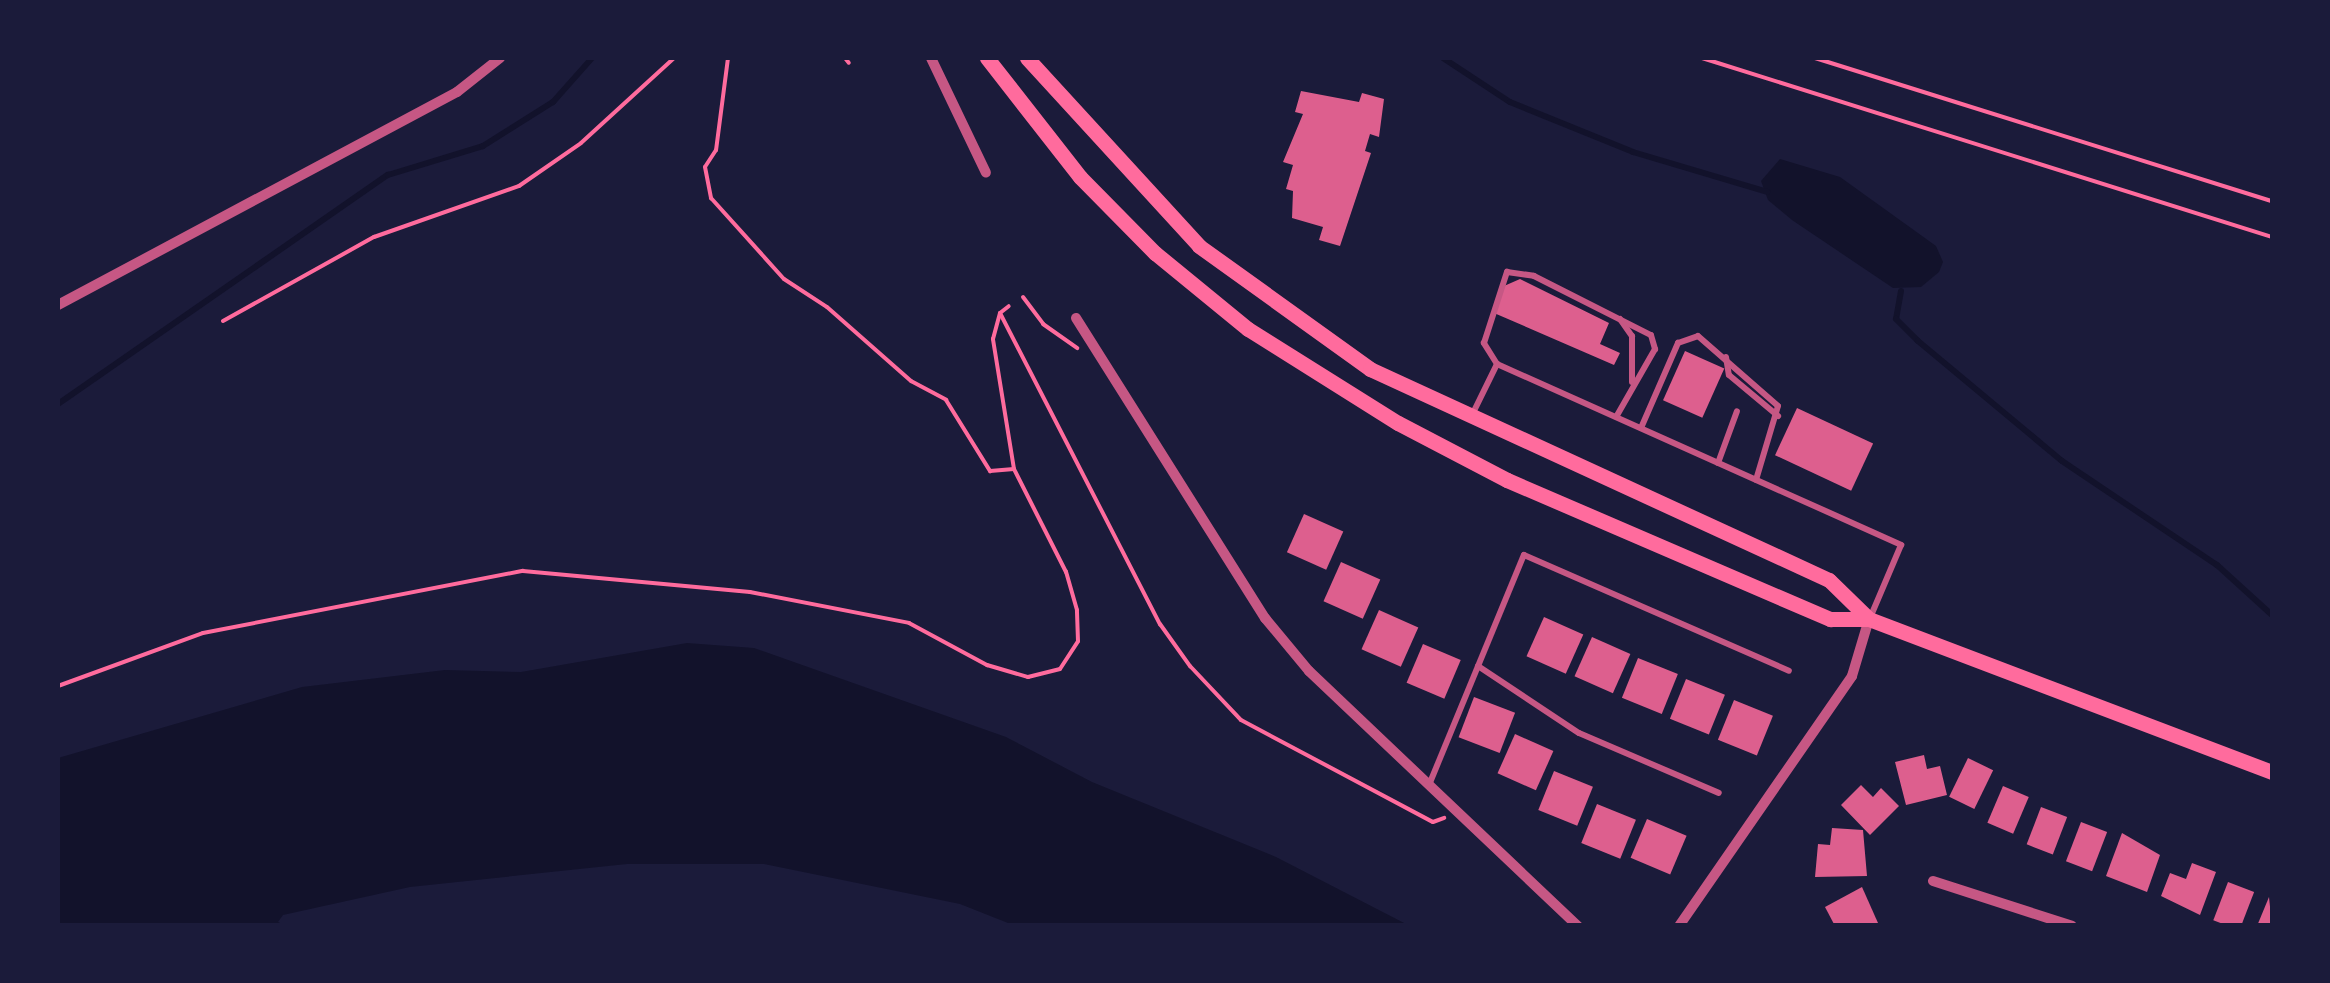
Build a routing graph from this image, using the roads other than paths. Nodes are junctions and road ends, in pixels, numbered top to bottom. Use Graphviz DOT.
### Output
graph roads {
  1 [pos="500,58"];
  2 [pos="931,58"];
  3 [pos="987,58"];
  4 [pos="1027,58"];
  5 [pos="986,173"];
  6 [pos="58,305"];
  7 [pos="1618,317"];
  8 [pos="1076,318"];
  9 [pos="1497,364"];
  10 [pos="1632,383"];
  11 [pos="1737,411"];
  12 [pos="1616,417"];
  13 [pos="1470,419"];
  14 [pos="1641,428"];
  15 [pos="1718,463"];
  16 [pos="1756,480"];
  17 [pos="1869,619"];
  18 [pos="1478,666"];
  19 [pos="1790,671"];
  20 [pos="2272,772"];
  21 [pos="1429,785"];
  22 [pos="1719,793"];
  23 [pos="1933,881"];
  24 [pos="1578,926"];
  25 [pos="1679,926"];
  26 [pos="2072,926"];
  1 -- 6 [label="street"];
  2 -- 5 [label="street"];
  3 -- 17 [label="main road"];
  4 -- 13 [label="main road"];
  7 -- 9 [label="lane"];
  7 -- 10 [label="lane"];
  7 -- 10 [label="lane"];
  8 -- 21 [label="street"];
  9 -- 12 [label="lane"];
  9 -- 13 [label="lane"];
  10 -- 12 [label="lane"];
  11 -- 15 [label="lane"];
  12 -- 14 [label="lane"];
  13 -- 17 [label="main road"];
  14 -- 15 [label="lane"];
  14 -- 16 [label="lane"];
  15 -- 16 [label="lane"];
  16 -- 17 [label="lane"];
  17 -- 20 [label="main road"];
  17 -- 25 [label="street"];
  18 -- 19 [label="lane"];
  18 -- 21 [label="lane"];
  18 -- 22 [label="lane"];
  21 -- 24 [label="street"];
  23 -- 26 [label="street"];
}
